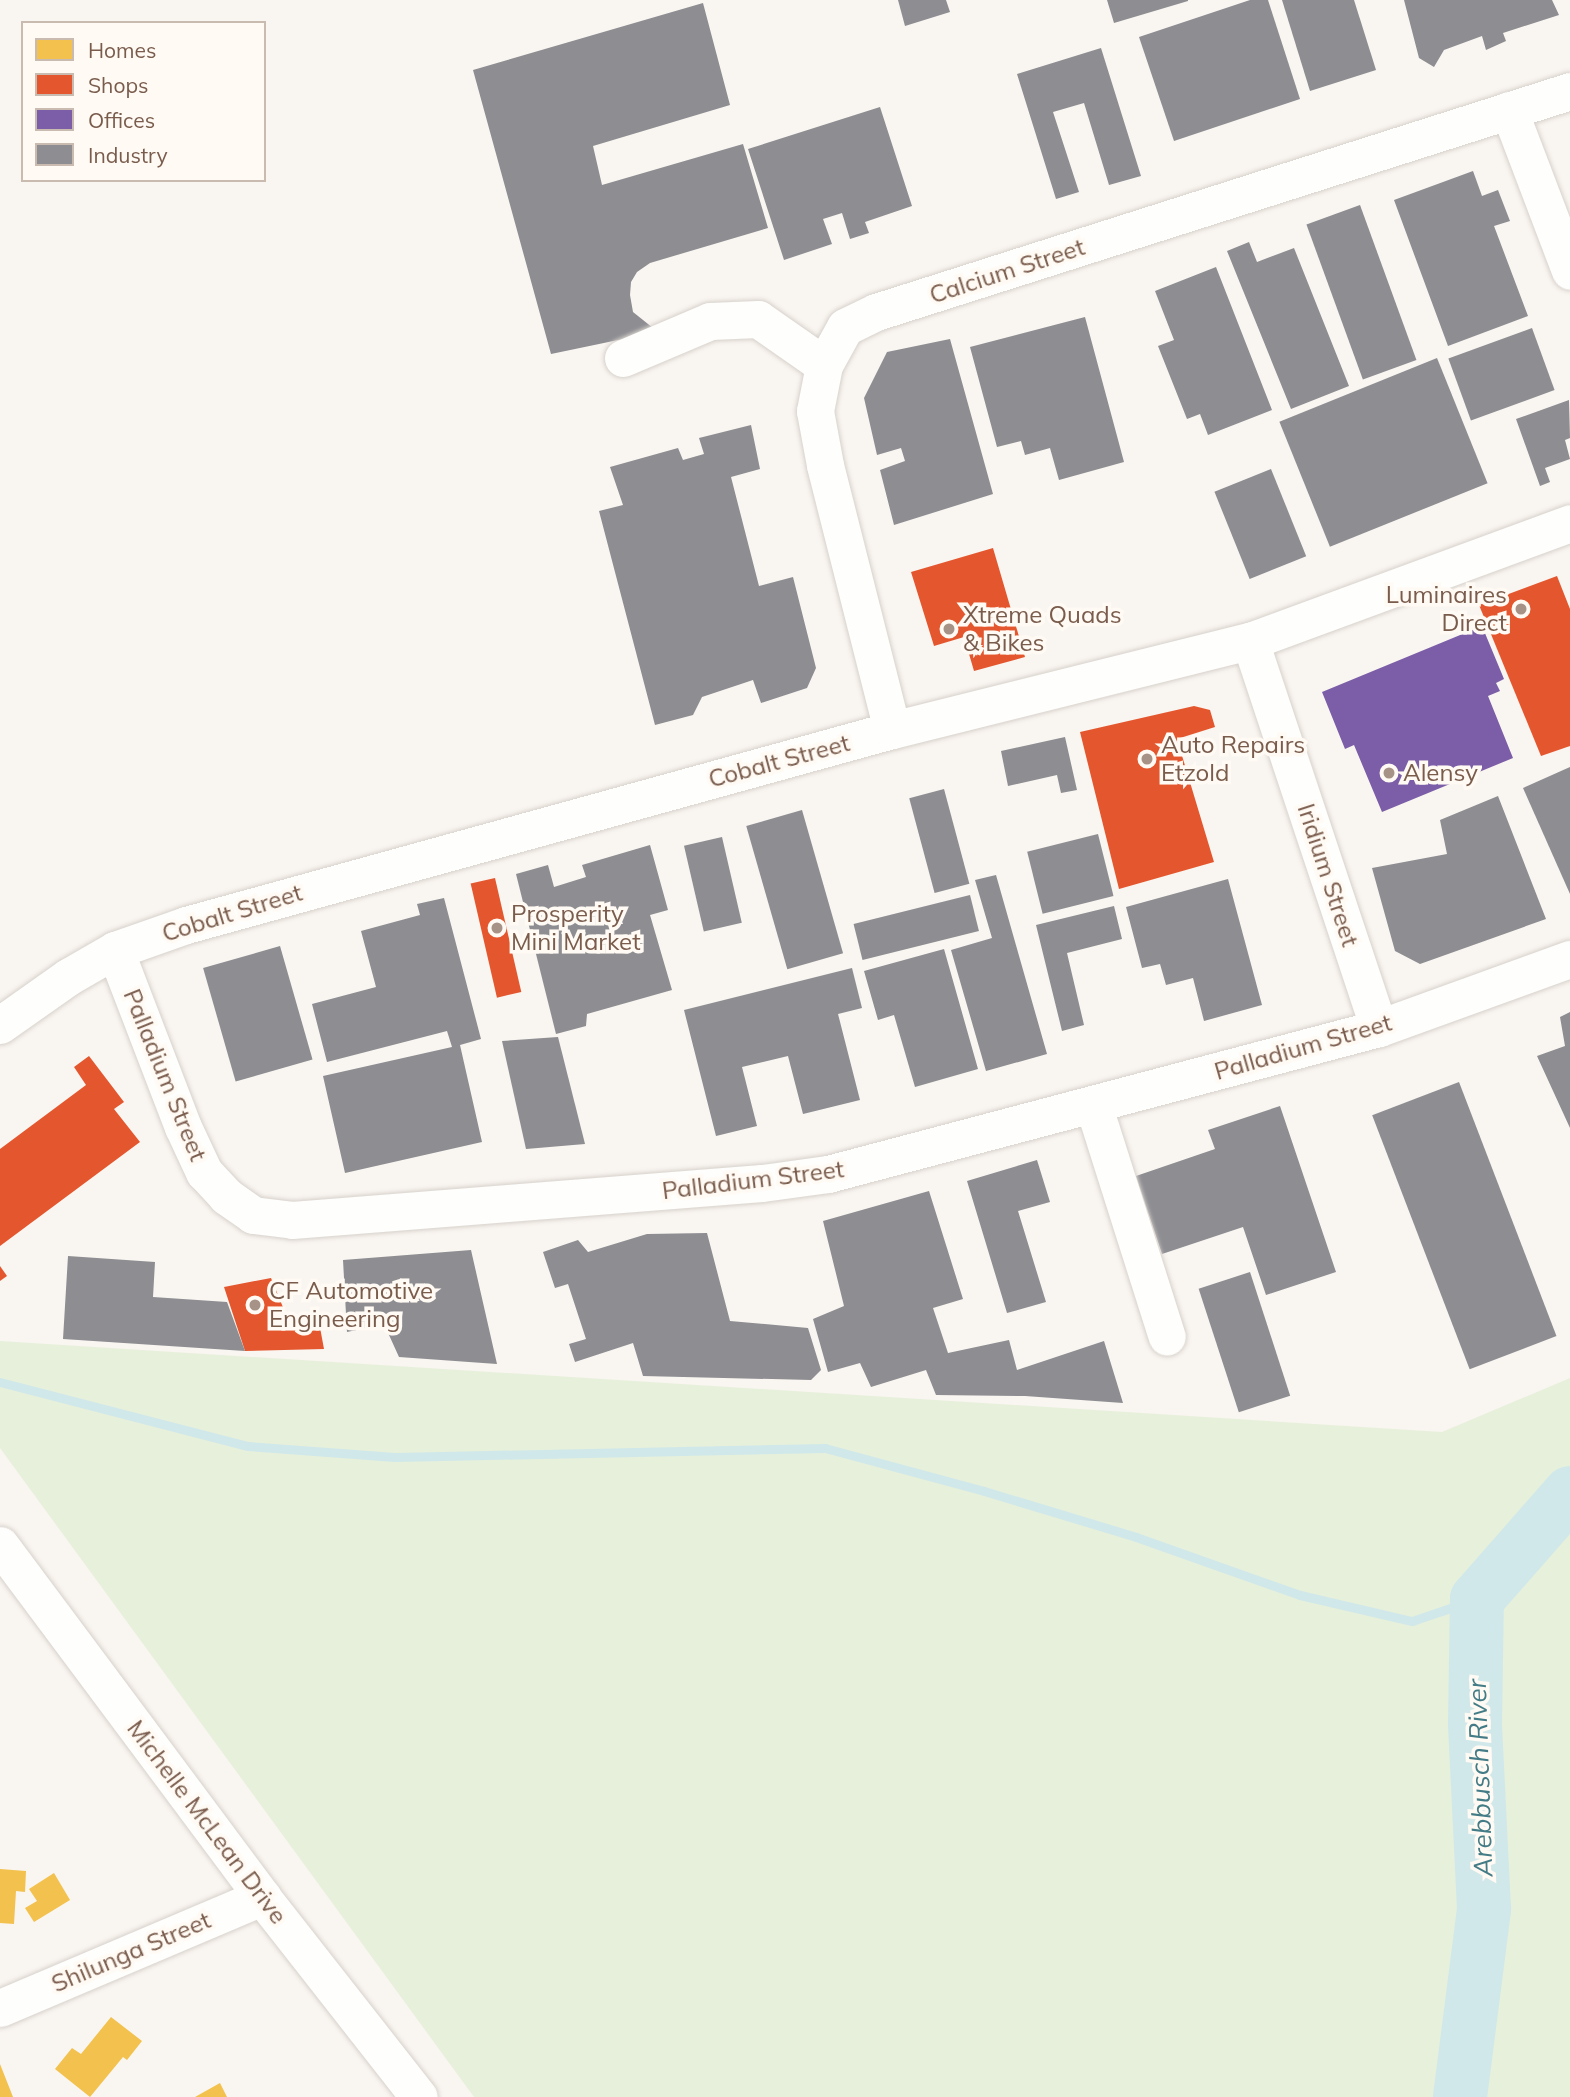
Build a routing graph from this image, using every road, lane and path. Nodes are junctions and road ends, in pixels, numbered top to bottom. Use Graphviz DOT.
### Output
graph roads {
  1 [pos="1570,91"];
  2 [pos="1509,110"];
  3 [pos="1570,271"];
  4 [pos="622,358"];
  5 [pos="824,365"];
  6 [pos="1570,523"];
  7 [pos="1250,641"];
  8 [pos="892,730"];
  9 [pos="115,950"];
  10 [pos="1570,959"];
  11 [pos="0,1025"];
  12 [pos="1379,1028"];
  13 [pos="1093,1104"];
  14 [pos="1167,1337"];
  15 [pos="0,1545"];
  16 [pos="262,1896"];
  17 [pos="0,2008"];
  18 [pos="419,2097"];
  1 -- 2 [label="street, Calcium Street"];
  2 -- 3 [label="street"];
  2 -- 5 [label="street, Calcium Street"];
  4 -- 5 [label="street"];
  5 -- 8 [label="street, Calcium Street"];
  6 -- 7 [label="street, Cobalt Street"];
  7 -- 8 [label="street, Cobalt Street"];
  7 -- 12 [label="street, Iridium Street"];
  8 -- 9 [label="street, Cobalt Street"];
  9 -- 11 [label="street, Cobalt Street"];
  9 -- 13 [label="street, Palladium Street"];
  10 -- 12 [label="street, Palladium Street"];
  12 -- 13 [label="street, Palladium Street"];
  13 -- 14 [label="street"];
  15 -- 16 [label="street, Michelle McLean Drive"];
  16 -- 17 [label="street, Shilunga Street"];
  16 -- 18 [label="street, Michelle McLean Drive"];
}
